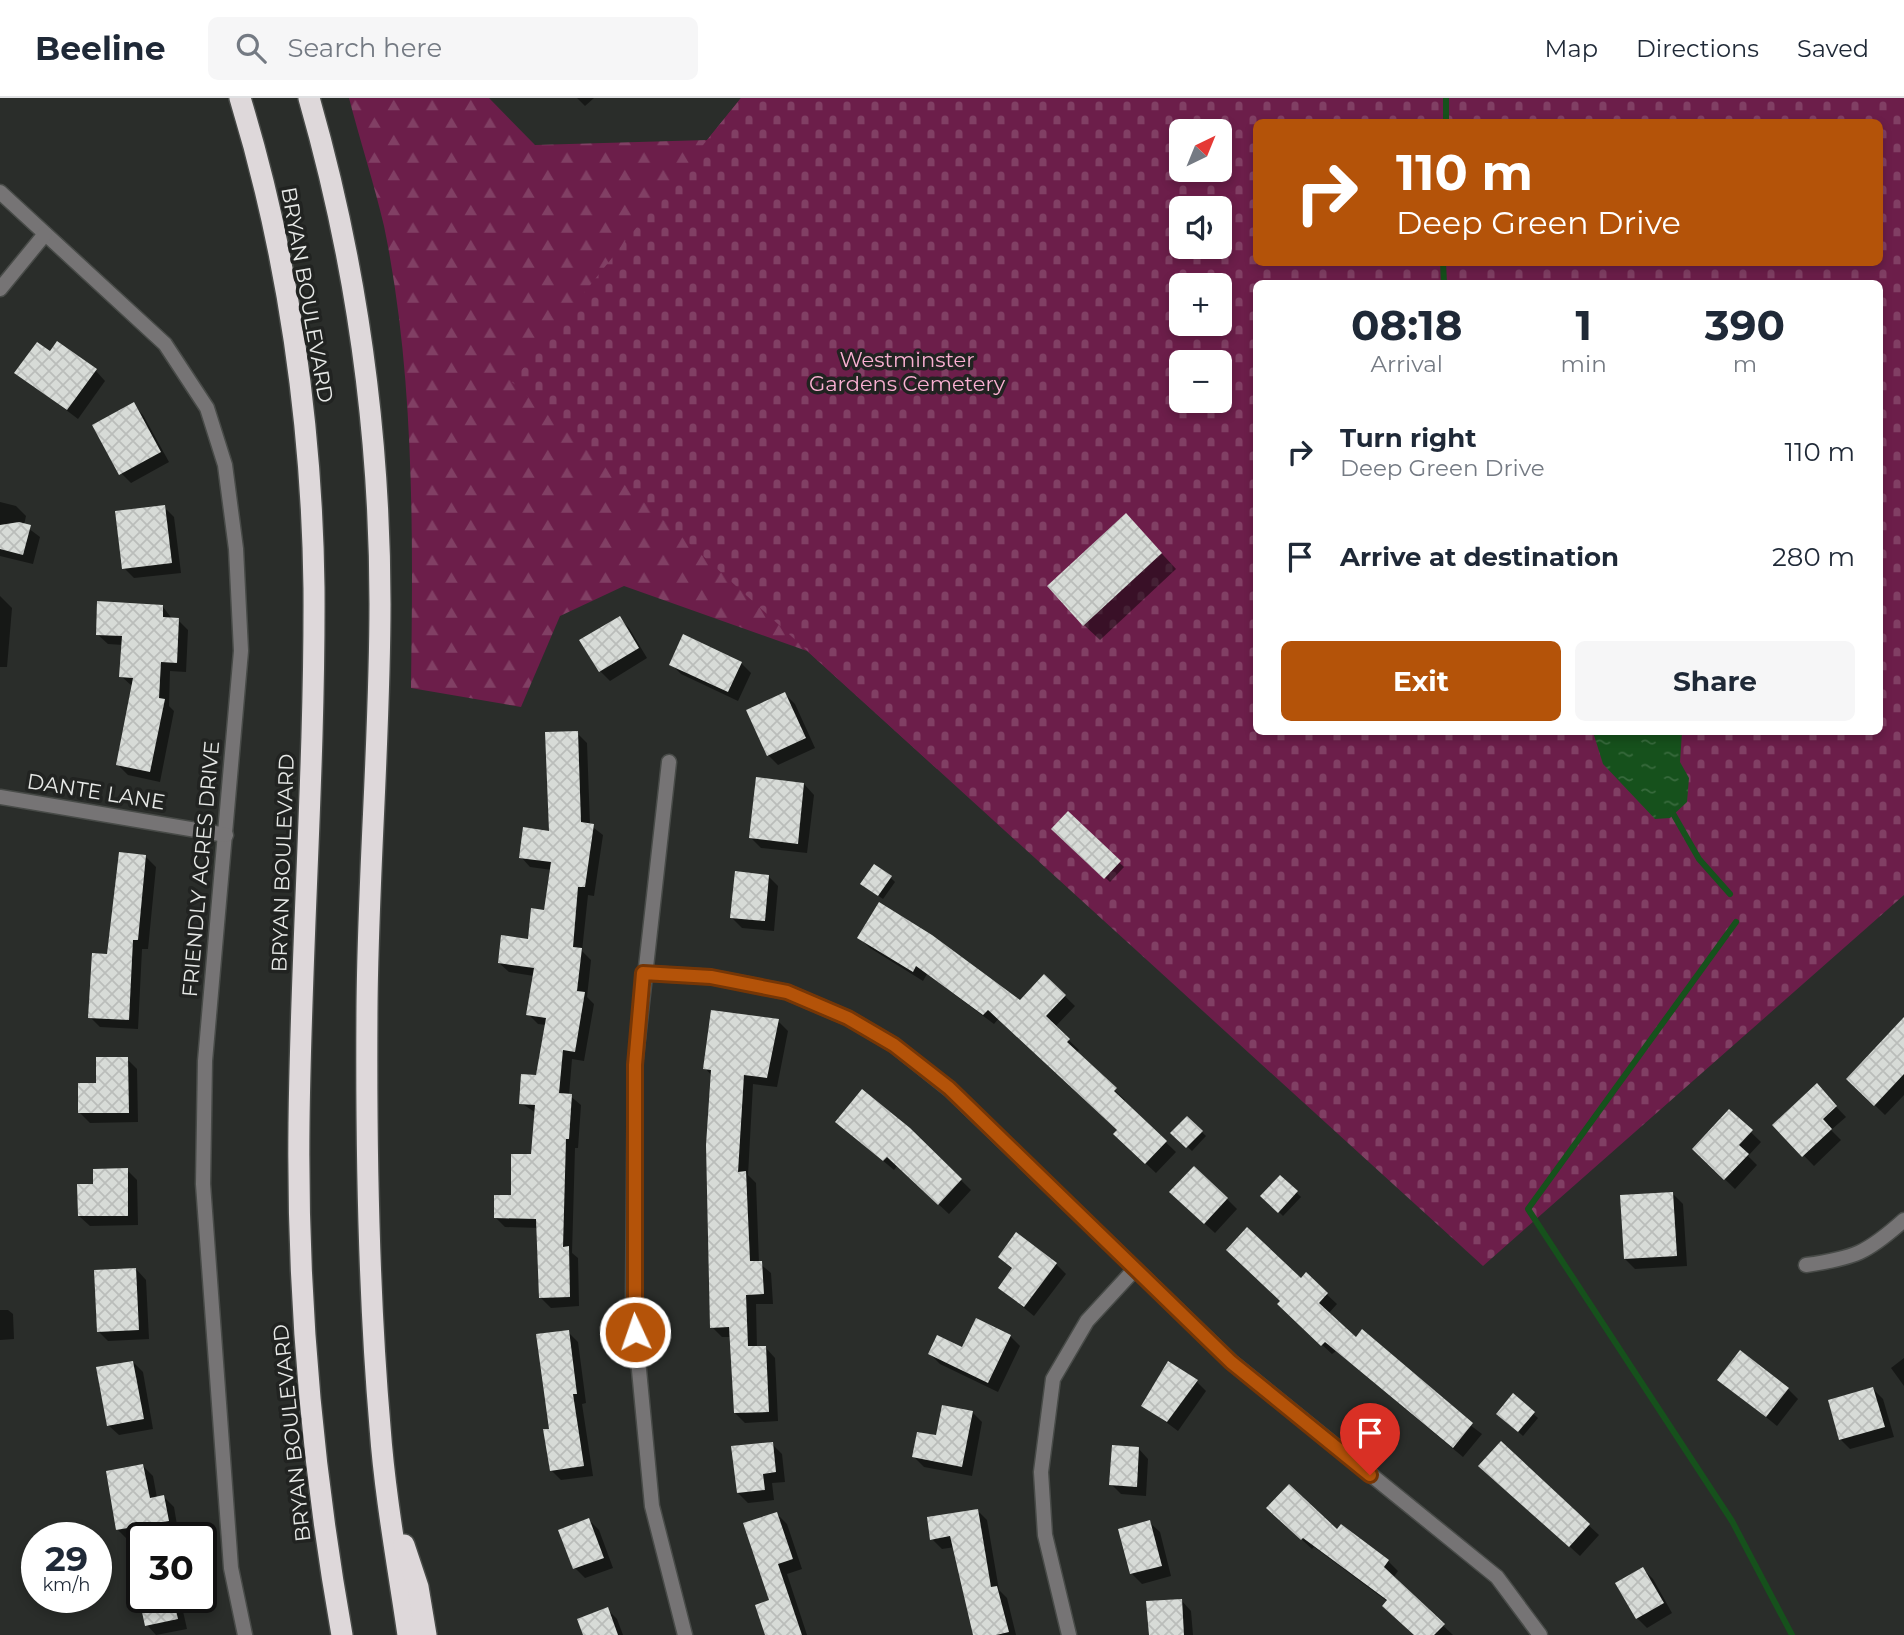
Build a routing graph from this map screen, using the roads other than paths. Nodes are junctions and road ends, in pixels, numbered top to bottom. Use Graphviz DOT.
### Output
graph roads {
  1 [pos="240,98"];
  2 [pos="309,98"];
  3 [pos="0,192"];
  4 [pos="46,234"];
  5 [pos="0,289"];
  6 [pos="670,762"];
  7 [pos="0,797"];
  8 [pos="226,835"];
  9 [pos="643,973"];
  10 [pos="1904,1220"];
  11 [pos="1806,1265"];
  12 [pos="1134,1270"];
  13 [pos="387,1494"];
  14 [pos="245,1635"];
  15 [pos="342,1635"];
  16 [pos="408,1635"];
  17 [pos="426,1635"];
  18 [pos="685,1635"];
  19 [pos="1069,1635"];
  20 [pos="1540,1635"];
  1 -- 15 [label="highway, BRYAN BOULEVARD"];
  2 -- 13 [label="highway, BRYAN BOULEVARD"];
  3 -- 4 [label="street, FRIENDLY ACRES DRIVE"];
  4 -- 5 [label="street"];
  4 -- 8 [label="street, FRIENDLY ACRES DRIVE"];
  6 -- 9 [label="street"];
  7 -- 8 [label="street, DANTE LANE"];
  8 -- 14 [label="street, FRIENDLY ACRES DRIVE"];
  9 -- 12 [label="street"];
  9 -- 18 [label="street"];
  10 -- 11 [label="street"];
  12 -- 19 [label="street"];
  12 -- 20 [label="street"];
  13 -- 16 [label="highway, BRYAN BOULEVARD"];
  13 -- 17 [label="highway"];
}
